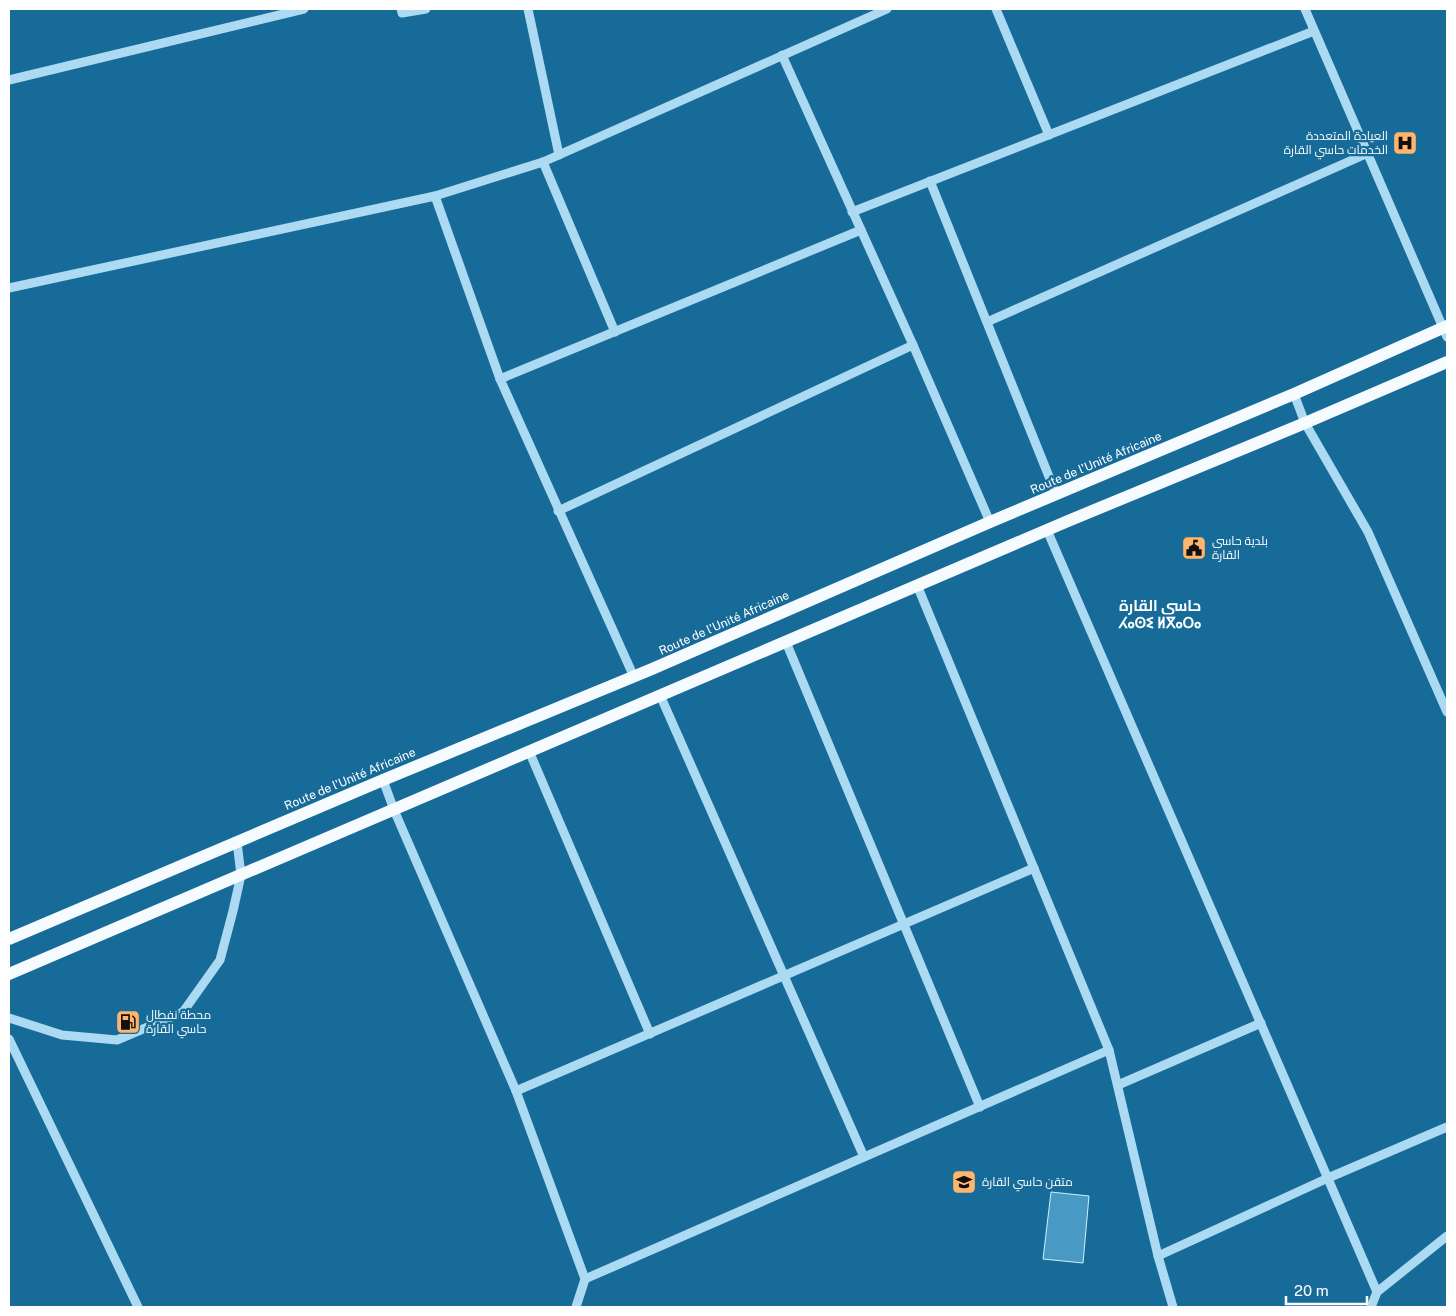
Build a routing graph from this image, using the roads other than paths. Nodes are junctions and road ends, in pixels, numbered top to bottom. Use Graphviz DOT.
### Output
graph roads {
  1 [pos="304,9"];
  2 [pos="400,9"];
  3 [pos="426,9"];
  4 [pos="528,9"];
  5 [pos="887,9"];
  6 [pos="996,9"];
  7 [pos="1305,9"];
  8 [pos="1314,31"];
  9 [pos="782,56"];
  10 [pos="9,80"];
  11 [pos="1049,135"];
  12 [pos="1368,153"];
  13 [pos="559,155"];
  14 [pos="543,162"];
  15 [pos="930,181"];
  16 [pos="435,196"];
  17 [pos="852,212"];
  18 [pos="861,230"];
  19 [pos="9,288"];
  20 [pos="987,322"];
  21 [pos="1446,330"];
  22 [pos="615,332"];
  23 [pos="913,345"];
  24 [pos="1447,362"];
  25 [pos="500,380"];
  26 [pos="1294,394"];
  27 [pos="1305,423"];
  28 [pos="1056,494"];
  29 [pos="558,512"];
  30 [pos="990,522"];
  31 [pos="1048,530"];
  32 [pos="917,585"];
  33 [pos="786,642"];
  34 [pos="634,677"];
  35 [pos="660,695"];
  36 [pos="1447,712"];
  37 [pos="528,751"];
  38 [pos="383,780"];
  39 [pos="394,810"];
  40 [pos="237,842"];
  41 [pos="1034,868"];
  42 [pos="241,875"];
  43 [pos="903,924"];
  44 [pos="9,939"];
  45 [pos="9,974"];
  46 [pos="784,976"];
  47 [pos="9,1018"];
  48 [pos="1261,1022"];
  49 [pos="650,1034"];
  50 [pos="9,1039"];
  51 [pos="1110,1050"];
  52 [pos="1118,1085"];
  53 [pos="516,1091"];
  54 [pos="980,1107"];
  55 [pos="1447,1127"];
  56 [pos="864,1157"];
  57 [pos="1328,1178"];
  58 [pos="1447,1236"];
  59 [pos="1158,1256"];
  60 [pos="585,1279"];
  61 [pos="1377,1292"];
  62 [pos="138,1307"];
  63 [pos="576,1307"];
  64 [pos="1173,1307"];
  65 [pos="1371,1307"];
  1 -- 10 [label="street"];
  2 -- 3 [label="street"];
  4 -- 13 [label="street"];
  5 -- 9 [label="street"];
  6 -- 11 [label="street"];
  7 -- 8 [label="street"];
  8 -- 11 [label="street"];
  8 -- 12 [label="street"];
  9 -- 13 [label="street"];
  9 -- 17 [label="street"];
  11 -- 15 [label="street"];
  12 -- 20 [label="street"];
  12 -- 21 [label="street"];
  13 -- 14 [label="street"];
  14 -- 16 [label="street"];
  14 -- 22 [label="street"];
  15 -- 17 [label="street"];
  15 -- 20 [label="street"];
  16 -- 19 [label="street"];
  16 -- 25 [label="street"];
  17 -- 18 [label="street"];
  18 -- 22 [label="street"];
  18 -- 23 [label="street"];
  20 -- 28 [label="street"];
  21 -- 26 [label="main road, Route de l'Unité Africaine"];
  22 -- 25 [label="street"];
  23 -- 29 [label="street"];
  23 -- 30 [label="street"];
  24 -- 27 [label="main road"];
  25 -- 29 [label="street"];
  26 -- 27 [label="street"];
  26 -- 28 [label="main road, Route de l'Unité Africaine"];
  27 -- 31 [label="main road"];
  27 -- 36 [label="street"];
  28 -- 30 [label="main road, Route de l'Unité Africaine"];
  29 -- 34 [label="street"];
  30 -- 34 [label="main road, Route de l'Unité Africaine"];
  31 -- 32 [label="main road"];
  31 -- 48 [label="street"];
  32 -- 33 [label="main road"];
  32 -- 41 [label="street"];
  33 -- 35 [label="main road"];
  33 -- 43 [label="street"];
  34 -- 38 [label="main road, Route de l'Unité Africaine"];
  35 -- 37 [label="main road"];
  35 -- 46 [label="street"];
  37 -- 39 [label="main road"];
  37 -- 49 [label="street"];
  38 -- 39 [label="street"];
  38 -- 40 [label="main road, Route de l'Unité Africaine"];
  39 -- 42 [label="main road"];
  39 -- 53 [label="street"];
  40 -- 42 [label="street"];
  40 -- 44 [label="main road, Route de l'Unité Africaine"];
  41 -- 43 [label="street"];
  41 -- 51 [label="street"];
  42 -- 45 [label="main road"];
  42 -- 47 [label="street"];
  43 -- 46 [label="street"];
  43 -- 54 [label="street"];
  46 -- 49 [label="street"];
  46 -- 56 [label="street"];
  48 -- 52 [label="street"];
  48 -- 57 [label="street"];
  49 -- 53 [label="street"];
  50 -- 62 [label="street"];
  51 -- 52 [label="street"];
  51 -- 54 [label="street"];
  52 -- 59 [label="street"];
  53 -- 60 [label="street"];
  54 -- 56 [label="street"];
  55 -- 57 [label="street"];
  56 -- 60 [label="street"];
  57 -- 59 [label="street"];
  57 -- 61 [label="street"];
  58 -- 61 [label="street"];
  59 -- 64 [label="street"];
  60 -- 63 [label="street"];
  61 -- 65 [label="street"];
}
